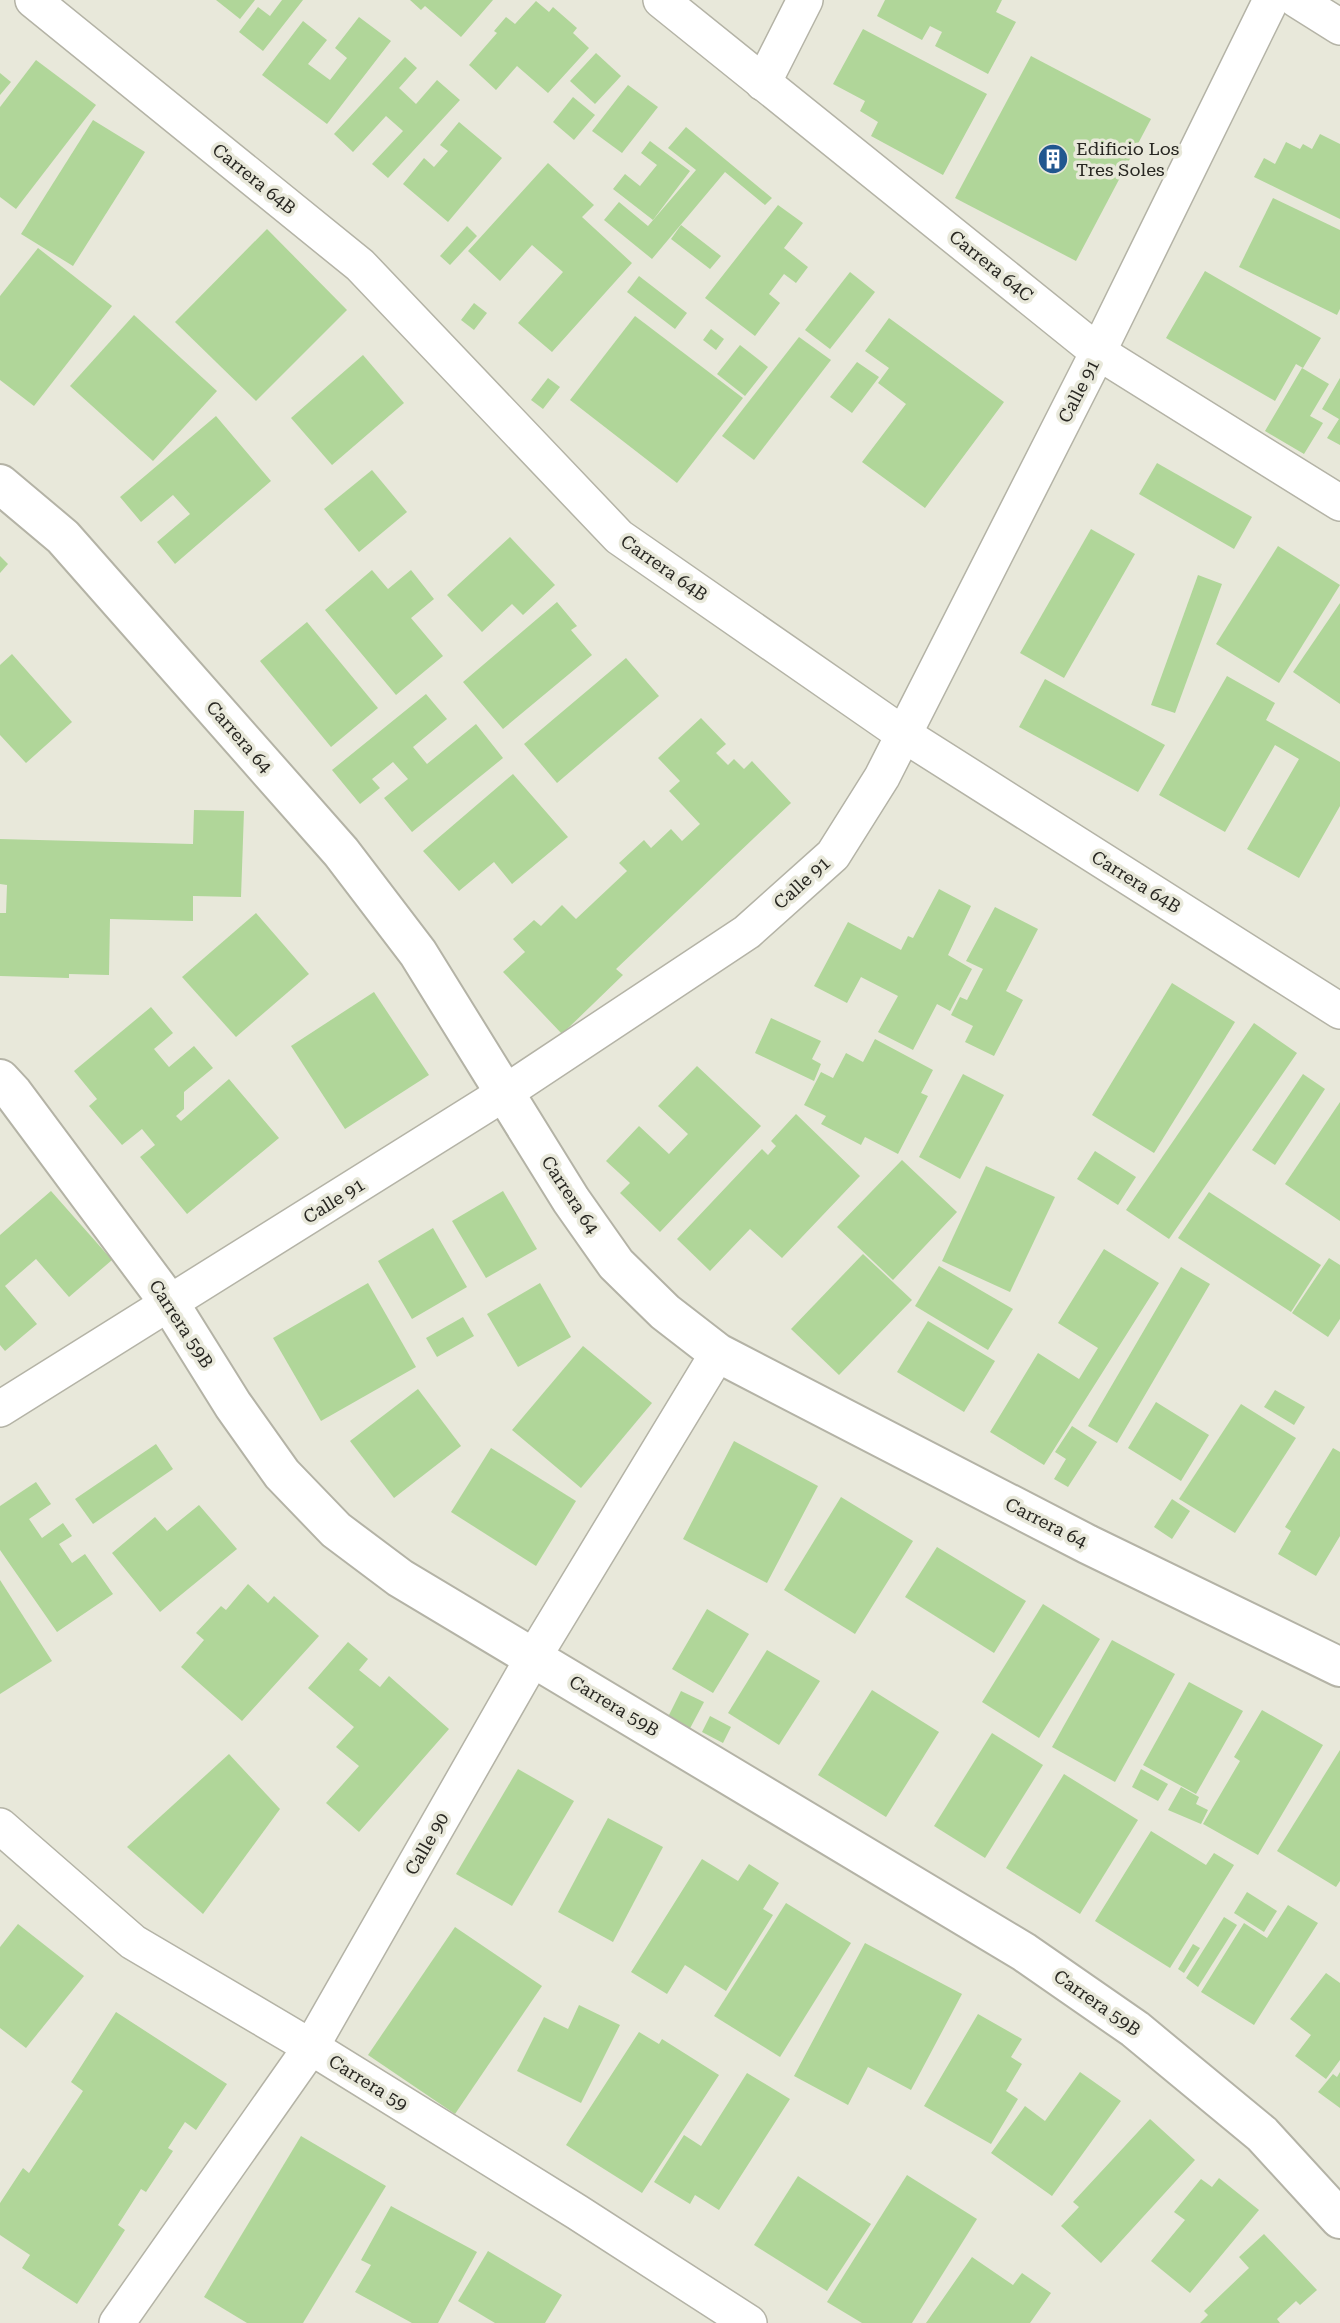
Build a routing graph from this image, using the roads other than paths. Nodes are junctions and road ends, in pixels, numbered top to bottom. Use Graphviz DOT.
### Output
graph roads {
  1 [pos="33,0"];
  2 [pos="661,0"];
  3 [pos="805,0"];
  4 [pos="1271,0"];
  5 [pos="1297,0"];
  6 [pos="1340,27"];
  7 [pos="763,83"];
  8 [pos="1098,352"];
  9 [pos="0,484"];
  10 [pos="1340,503"];
  11 [pos="903,734"];
  12 [pos="1340,1011"];
  13 [pos="0,1079"];
  14 [pos="506,1092"];
  15 [pos="170,1304"];
  16 [pos="718,1353"];
  17 [pos="0,1409"];
  18 [pos="533,1658"];
  19 [pos="1340,1667"];
  20 [pos="0,1826"];
  21 [pos="311,2047"];
  22 [pos="1340,2219"];
  23 [pos="117,2323"];
  24 [pos="749,2323"];
  1 -- 11 [label="street, Carrera 64B"];
  2 -- 7 [label="street, Carrera 64C"];
  3 -- 7 [label="street"];
  4 -- 8 [label="street, Calle 91"];
  5 -- 6 [label="street"];
  7 -- 8 [label="street, Carrera 64C"];
  8 -- 10 [label="street, Carrera 64C"];
  8 -- 11 [label="street, Calle 91"];
  9 -- 14 [label="street, Carrera 64"];
  11 -- 12 [label="street, Carrera 64B"];
  11 -- 14 [label="street, Calle 91"];
  13 -- 15 [label="street, Carrera 59B"];
  14 -- 15 [label="street, Calle 91"];
  14 -- 16 [label="street, Carrera 64"];
  15 -- 17 [label="street, Calle 91"];
  15 -- 18 [label="street, Carrera 59B"];
  16 -- 18 [label="street, Calle 90"];
  16 -- 19 [label="street, Carrera 64"];
  18 -- 21 [label="street, Calle 90"];
  18 -- 22 [label="street, Carrera 59B"];
  20 -- 21 [label="street, Carrera 59"];
  21 -- 23 [label="street, Calle 90"];
  21 -- 24 [label="street, Carrera 59"];
}
